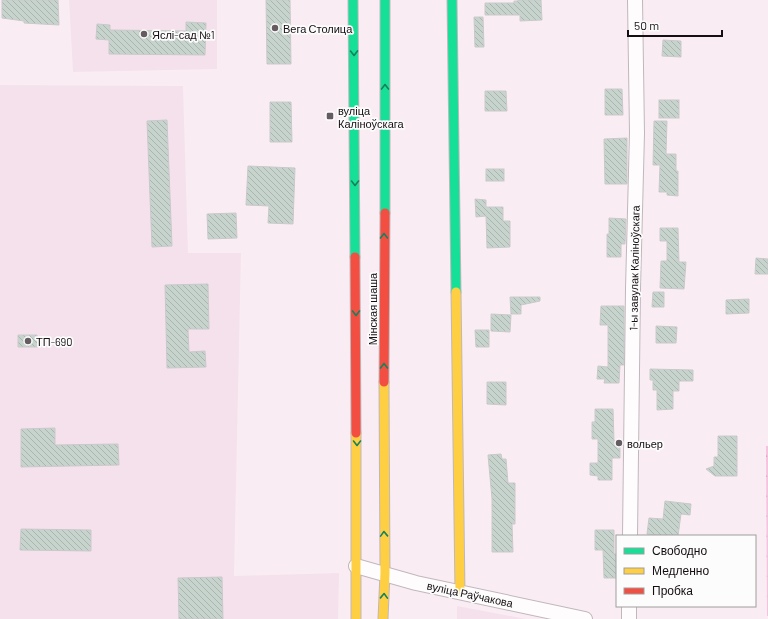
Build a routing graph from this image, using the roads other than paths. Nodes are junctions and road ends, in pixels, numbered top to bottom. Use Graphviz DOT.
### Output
graph roads {
  1 [pos="353,0"];
  2 [pos="385,0"];
  3 [pos="452,0"];
  4 [pos="635,0"];
  5 [pos="630,535"];
  6 [pos="356,566"];
  7 [pos="385,573"];
  8 [pos="460,593"];
  9 [pos="629,607"];
  10 [pos="356,619"];
  11 [pos="383,619"];
  12 [pos="585,619"];
  13 [pos="629,619"];
  1 -- 6 [label="main road, Мінская шаша, one-way"];
  7 -- 2 [label="main road, Мінская шаша, one-way"];
  3 -- 8 [label="main road"];
  4 -- 5 [label="street, 1-ы завулак Каліноўскага"];
  6 -- 7 [label="street, вуліца Раўчакова"];
  6 -- 10 [label="main road, Мінская шаша"];
  7 -- 8 [label="street, вуліца Раўчакова"];
  11 -- 7 [label="main road, Мінская шаша, one-way"];
  8 -- 12 [label="street, вуліца Раўчакова"];
  9 -- 13 [label="street"];
}
